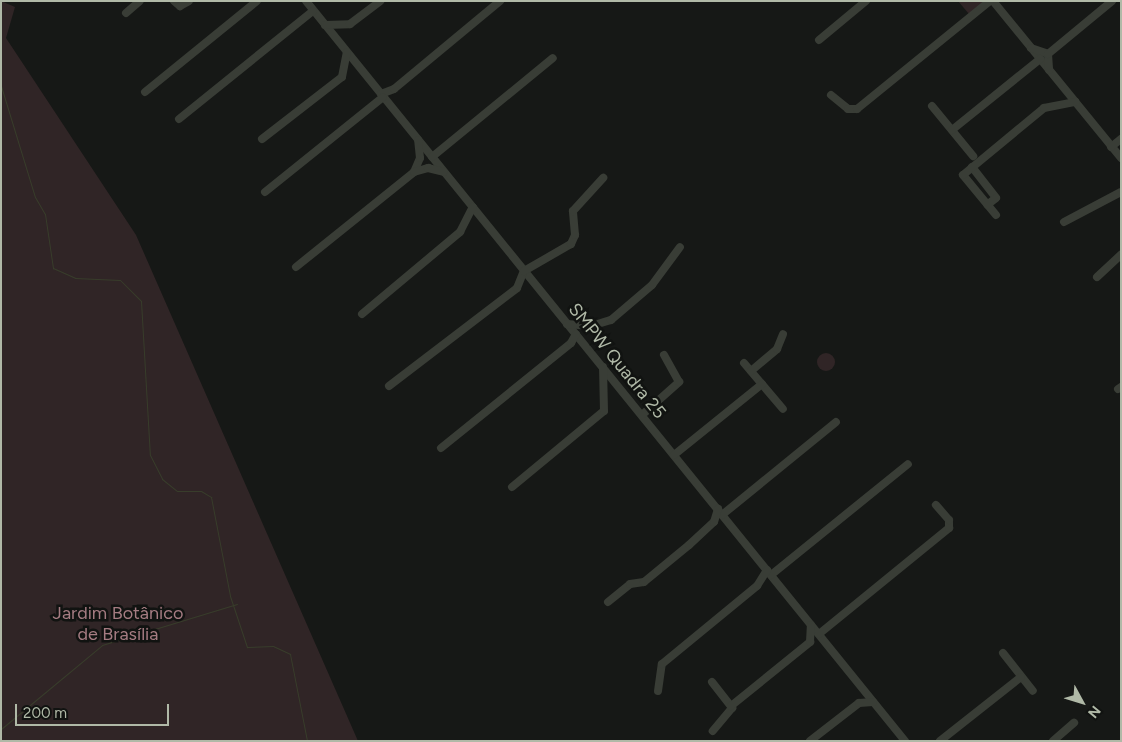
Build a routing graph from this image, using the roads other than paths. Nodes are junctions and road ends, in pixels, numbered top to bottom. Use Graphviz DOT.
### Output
graph roads {
  1 [pos="140,1"];
  2 [pos="174,1"];
  3 [pos="188,1"];
  4 [pos="257,1"];
  5 [pos="306,1"];
  6 [pos="380,1"];
  7 [pos="500,1"];
  8 [pos="866,1"];
  9 [pos="1112,1"];
  10 [pos="994,2"];
  11 [pos="313,11"];
  12 [pos="126,13"];
  13 [pos="325,25"];
  14 [pos="819,40"];
  15 [pos="1031,48"];
  16 [pos="347,52"];
  17 [pos="1048,54"];
  18 [pos="553,58"];
  19 [pos="1040,59"];
  20 [pos="1049,70"];
  21 [pos="145,92"];
  22 [pos="831,95"];
  23 [pos="384,97"];
  24 [pos="1075,102"];
  25 [pos="932,106"];
  26 [pos="178,119"];
  27 [pos="952,130"];
  28 [pos="262,139"];
  29 [pos="418,139"];
  30 [pos="1121,139"];
  31 [pos="1111,147"];
  32 [pos="973,156"];
  33 [pos="432,157"];
  34 [pos="1121,158"];
  35 [pos="972,167"];
  36 [pos="414,172"];
  37 [pos="444,172"];
  38 [pos="603,178"];
  39 [pos="265,192"];
  40 [pos="1121,192"];
  41 [pos="987,205"];
  42 [pos="473,207"];
  43 [pos="996,215"];
  44 [pos="1064,222"];
  45 [pos="680,247"];
  46 [pos="1121,255"];
  47 [pos="296,267"];
  48 [pos="524,271"];
  49 [pos="1097,277"];
  50 [pos="536,285"];
  51 [pos="517,288"];
  52 [pos="362,314"];
  53 [pos="567,324"];
  54 [pos="591,326"];
  55 [pos="783,334"];
  56 [pos="578,337"];
  57 [pos="664,355"];
  58 [pos="744,363"];
  59 [pos="603,367"];
  60 [pos="751,371"];
  61 [pos="762,384"];
  62 [pos="389,386"];
  63 [pos="782,409"];
  64 [pos="642,415"];
  65 [pos="836,422"];
  66 [pos="441,448"];
  67 [pos="674,455"];
  68 [pos="908,464"];
  69 [pos="512,487"];
  70 [pos="936,505"];
  71 [pos="722,515"];
  72 [pos="714,522"];
  73 [pos="769,572"];
  74 [pos="608,602"];
  75 [pos="811,624"];
  76 [pos="819,634"];
  77 [pos="810,642"];
  78 [pos="827,644"];
  79 [pos="1003,653"];
  80 [pos="1021,677"];
  81 [pos="712,682"];
  82 [pos="863,688"];
  83 [pos="658,691"];
  84 [pos="1033,691"];
  85 [pos="873,702"];
  86 [pos="859,703"];
  87 [pos="731,706"];
  88 [pos="1074,723"];
  89 [pos="713,730"];
  90 [pos="810,741"];
  91 [pos="905,741"];
  92 [pos="940,741"];
  93 [pos="1053,741"];
  1 -- 12 [label="street"];
  2 -- 3 [label="street"];
  4 -- 21 [label="street"];
  5 -- 11 [label="street, SMPW Quadra 25"];
  6 -- 13 [label="street"];
  7 -- 23 [label="street"];
  8 -- 14 [label="street"];
  9 -- 17 [label="street"];
  10 -- 15 [label="street"];
  10 -- 22 [label="street"];
  11 -- 13 [label="street, SMPW Quadra 25"];
  11 -- 26 [label="street"];
  13 -- 16 [label="street, SMPW Quadra 25"];
  15 -- 17 [label="street"];
  15 -- 19 [label="street"];
  16 -- 23 [label="street, SMPW Quadra 25"];
  16 -- 28 [label="street"];
  17 -- 20 [label="street"];
  18 -- 33 [label="street"];
  19 -- 20 [label="street"];
  19 -- 27 [label="street"];
  20 -- 24 [label="street"];
  23 -- 29 [label="street, SMPW Quadra 25"];
  23 -- 39 [label="street"];
  24 -- 31 [label="street"];
  24 -- 35 [label="street"];
  25 -- 27 [label="street"];
  27 -- 32 [label="street"];
  29 -- 33 [label="street, SMPW Quadra 25"];
  29 -- 36 [label="street"];
  30 -- 31 [label="street"];
  31 -- 34 [label="street"];
  33 -- 37 [label="street, SMPW Quadra 25"];
  35 -- 41 [label="street"];
  35 -- 41 [label="street"];
  36 -- 37 [label="street"];
  36 -- 47 [label="street"];
  37 -- 42 [label="street, SMPW Quadra 25"];
  38 -- 48 [label="street"];
  40 -- 44 [label="street"];
  41 -- 43 [label="street"];
  42 -- 48 [label="street, SMPW Quadra 25"];
  42 -- 52 [label="street"];
  45 -- 54 [label="street"];
  46 -- 49 [label="street"];
  48 -- 50 [label="street, SMPW Quadra 25"];
  48 -- 51 [label="street"];
  50 -- 51 [label="street"];
  50 -- 53 [label="street, SMPW Quadra 25"];
  51 -- 62 [label="street"];
  53 -- 54 [label="street"];
  53 -- 56 [label="street, SMPW Quadra 25"];
  54 -- 56 [label="street"];
  55 -- 60 [label="street"];
  56 -- 59 [label="street, SMPW Quadra 25"];
  56 -- 66 [label="street"];
  57 -- 64 [label="street"];
  58 -- 60 [label="street"];
  59 -- 64 [label="street, SMPW Quadra 25"];
  59 -- 69 [label="street"];
  60 -- 61 [label="street"];
  61 -- 63 [label="street"];
  61 -- 67 [label="street"];
  64 -- 67 [label="street, SMPW Quadra 25"];
  65 -- 71 [label="street"];
  67 -- 71 [label="street, SMPW Quadra 25"];
  68 -- 73 [label="street"];
  70 -- 76 [label="street"];
  71 -- 72 [label="street"];
  71 -- 72 [label="street"];
  71 -- 73 [label="street, SMPW Quadra 25"];
  72 -- 74 [label="street"];
  73 -- 75 [label="street, SMPW Quadra 25"];
  73 -- 83 [label="street"];
  75 -- 76 [label="street, SMPW Quadra 25"];
  75 -- 77 [label="street"];
  76 -- 78 [label="street, SMPW Quadra 25"];
  77 -- 78 [label="street"];
  77 -- 87 [label="street"];
  78 -- 82 [label="street, SMPW Quadra 25"];
  79 -- 80 [label="street"];
  80 -- 84 [label="street"];
  80 -- 92 [label="street"];
  81 -- 87 [label="street"];
  82 -- 85 [label="street, SMPW Quadra 25"];
  82 -- 86 [label="street"];
  85 -- 86 [label="street"];
  85 -- 91 [label="street, SMPW Quadra 25"];
  86 -- 90 [label="street"];
  87 -- 89 [label="street"];
  88 -- 93 [label="street"];
}
